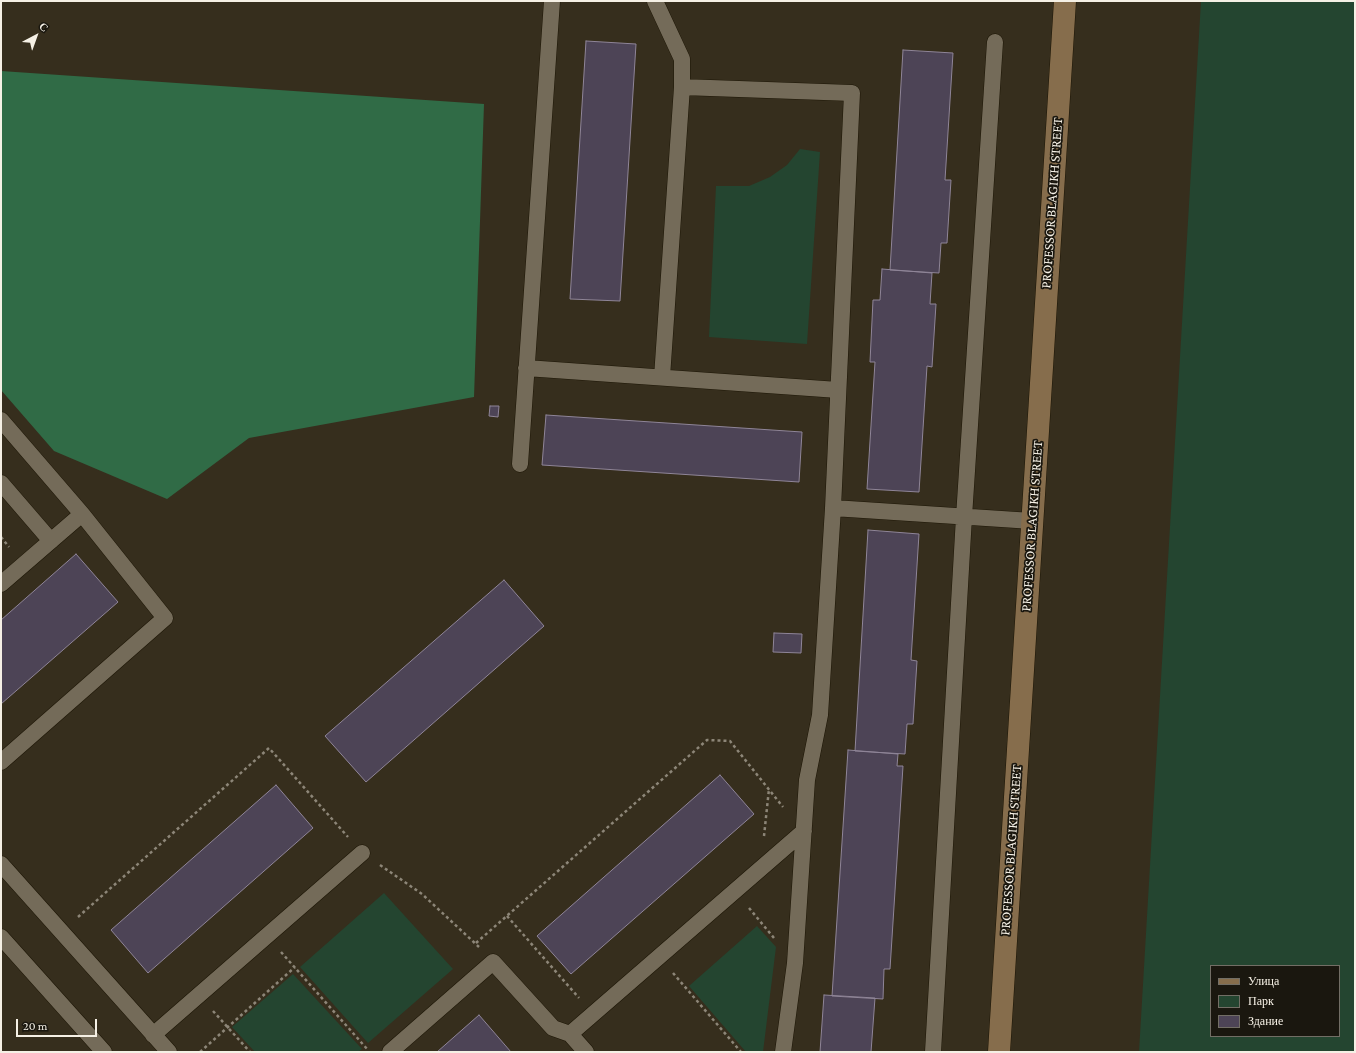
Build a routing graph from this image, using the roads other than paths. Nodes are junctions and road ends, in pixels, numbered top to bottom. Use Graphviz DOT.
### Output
graph roads {
  1 [pos="552,1"];
  2 [pos="655,1"];
  3 [pos="1065,1"];
  4 [pos="995,42"];
  5 [pos="682,87"];
  6 [pos="526,368"];
  7 [pos="662,378"];
  8 [pos="838,390"];
  9 [pos="1,420"];
  10 [pos="520,464"];
  11 [pos="1,483"];
  12 [pos="833,508"];
  13 [pos="82,514"];
  14 [pos="964,517"];
  15 [pos="1032,521"];
  16 [pos="51,541"];
  17 [pos="1,584"];
  18 [pos="1,762"];
  19 [pos="804,831"];
  20 [pos="362,853"];
  21 [pos="1,864"];
  22 [pos="1,937"];
  23 [pos="570,1034"];
  24 [pos="153,1035"];
  25 [pos="104,1052"];
  26 [pos="169,1052"];
  27 [pos="390,1052"];
  28 [pos="586,1052"];
  29 [pos="783,1052"];
  30 [pos="933,1052"];
  31 [pos="999,1052"];
  1 -- 6 [label="lane"];
  2 -- 5 [label="lane"];
  3 -- 15 [label="main road, PROFESSOR BLAGIKH STREET"];
  4 -- 14 [label="lane"];
  5 -- 7 [label="lane"];
  5 -- 8 [label="lane"];
  6 -- 7 [label="lane"];
  6 -- 10 [label="lane"];
  7 -- 8 [label="lane"];
  8 -- 12 [label="lane"];
  9 -- 13 [label="lane"];
  11 -- 16 [label="lane"];
  12 -- 14 [label="lane"];
  12 -- 19 [label="lane"];
  13 -- 16 [label="lane"];
  13 -- 18 [label="lane"];
  14 -- 15 [label="lane"];
  14 -- 30 [label="lane"];
  15 -- 31 [label="main road, PROFESSOR BLAGIKH STREET"];
  16 -- 17 [label="lane"];
  19 -- 23 [label="lane"];
  19 -- 29 [label="lane"];
  20 -- 24 [label="lane"];
  21 -- 24 [label="lane"];
  22 -- 25 [label="lane"];
  23 -- 27 [label="lane"];
  23 -- 28 [label="lane"];
  24 -- 26 [label="lane"];
}
